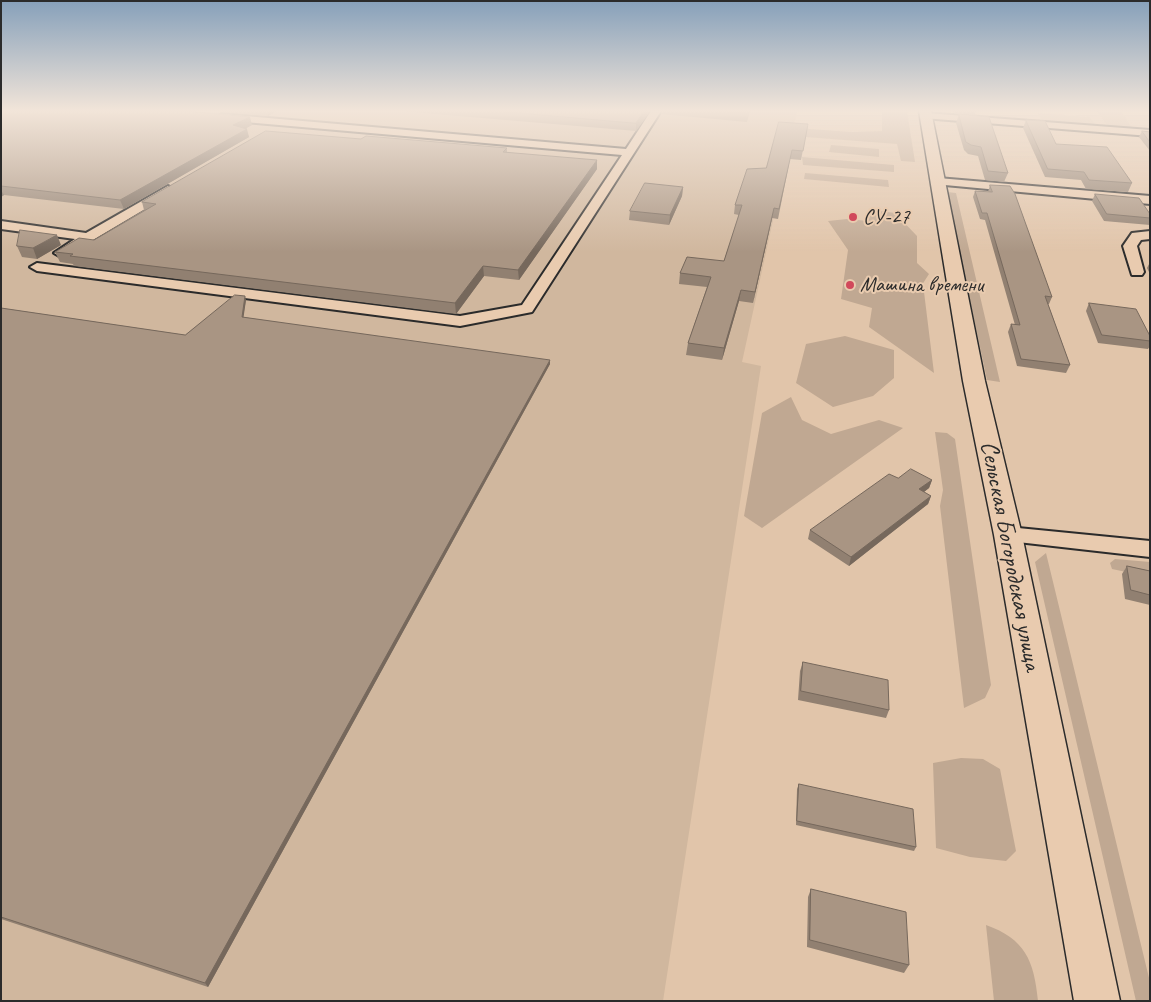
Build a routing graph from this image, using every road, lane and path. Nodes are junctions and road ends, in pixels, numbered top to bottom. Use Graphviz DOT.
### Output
graph roads {
  1 [pos="627,158"];
  2 [pos="934,158"];
  3 [pos="182,182"];
  4 [pos="938,182"];
  5 [pos="1150,200"];
  6 [pos="1,225"];
  7 [pos="1150,235"];
  8 [pos="88,237"];
  9 [pos="1137,272"];
  10 [pos="1008,535"];
  11 [pos="1150,549"];
  12 [pos="1097,1001"];
  1 -- 8 [label="lane"];
  2 -- 4 [label="main road, Сельская Богородская улица"];
  3 -- 8 [label="lane"];
  4 -- 5 [label="lane"];
  4 -- 10 [label="main road, Сельская Богородская улица"];
  6 -- 8 [label="lane"];
  7 -- 9 [label="lane"];
  10 -- 11 [label="lane"];
  10 -- 12 [label="main road, Сельская Богородская улица"];
}
